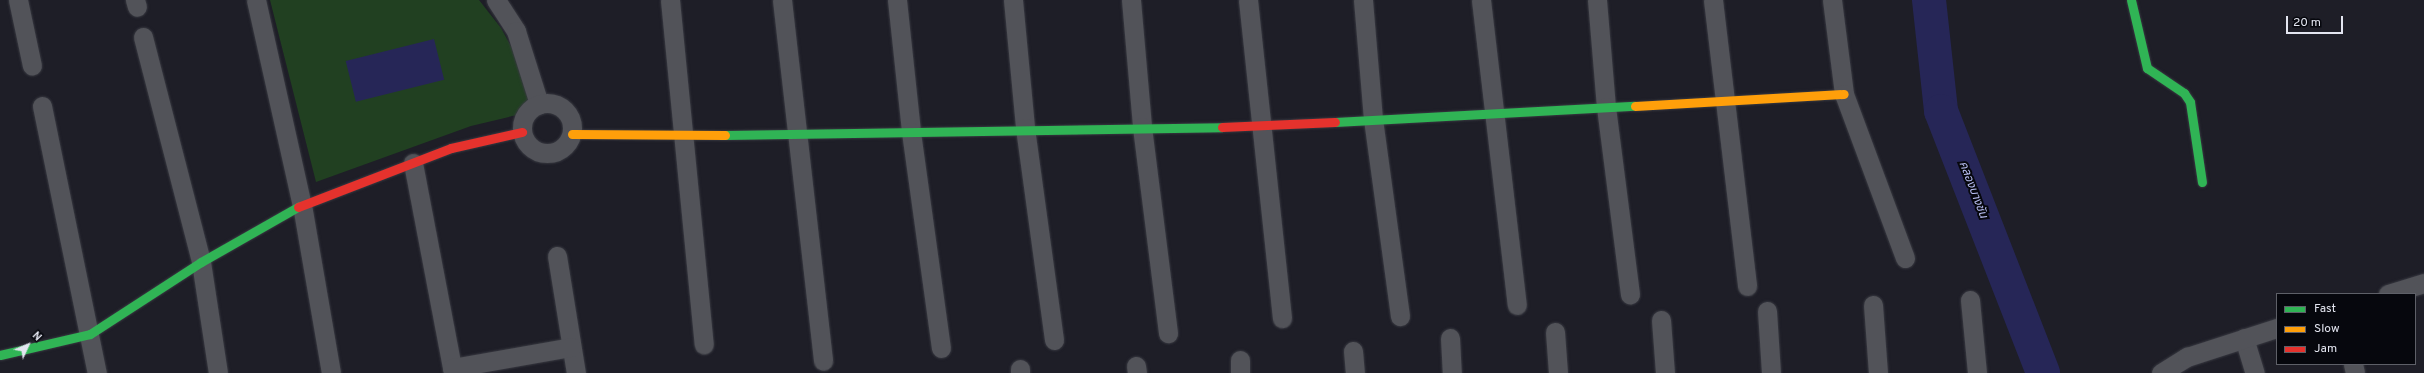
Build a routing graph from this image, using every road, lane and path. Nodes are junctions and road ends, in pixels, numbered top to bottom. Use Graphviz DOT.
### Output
graph roads {
  1 [pos="18,0"];
  2 [pos="256,0"];
  3 [pos="496,0"];
  4 [pos="670,0"];
  5 [pos="782,0"];
  6 [pos="897,0"];
  7 [pos="1013,0"];
  8 [pos="1131,0"];
  9 [pos="1248,0"];
  10 [pos="1363,0"];
  11 [pos="1481,0"];
  12 [pos="1597,0"];
  13 [pos="1713,0"];
  14 [pos="1832,0"];
  15 [pos="2131,0"];
  16 [pos="142,37"];
  17 [pos="32,66"];
  18 [pos="1844,94"];
  19 [pos="1724,100"];
  20 [pos="539,104"];
  21 [pos="42,106"];
  22 [pos="1606,107"];
  23 [pos="1492,112"];
  24 [pos="1374,118"];
  25 [pos="1263,126"];
  26 [pos="1142,127"];
  27 [pos="1025,128"];
  28 [pos="522,132"];
  29 [pos="911,132"];
  30 [pos="572,134"];
  31 [pos="796,134"];
  32 [pos="683,135"];
  33 [pos="413,163"];
  34 [pos="2202,182"];
  35 [pos="302,205"];
  36 [pos="557,256"];
  37 [pos="1904,258"];
  38 [pos="201,262"];
  39 [pos="2424,283"];
  40 [pos="1747,286"];
  41 [pos="2391,293"];
  42 [pos="1630,294"];
  43 [pos="1970,300"];
  44 [pos="1517,305"];
  45 [pos="1873,305"];
  46 [pos="1767,310"];
  47 [pos="1400,316"];
  48 [pos="1282,318"];
  49 [pos="1661,320"];
  50 [pos="2276,328"];
  51 [pos="1555,332"];
  52 [pos="90,334"];
  53 [pos="1168,334"];
  54 [pos="1450,338"];
  55 [pos="2244,338"];
  56 [pos="1054,340"];
  57 [pos="704,344"];
  58 [pos="572,347"];
  59 [pos="941,348"];
  60 [pos="1353,351"];
  61 [pos="0,355"];
  62 [pos="823,361"];
  63 [pos="453,370"];
  64 [pos="97,373"];
  65 [pos="218,373"];
  66 [pos="331,373"];
  67 [pos="576,373"];
  68 [pos="1355,373"];
  69 [pos="1452,373"];
  70 [pos="1558,373"];
  71 [pos="1665,373"];
  72 [pos="1771,373"];
  73 [pos="1878,373"];
  74 [pos="1977,373"];
  75 [pos="2161,373"];
  76 [pos="2255,373"];
  1 -- 17 [label="street"];
  2 -- 35 [label="street"];
  3 -- 20 [label="street"];
  4 -- 32 [label="street"];
  5 -- 31 [label="street"];
  6 -- 29 [label="street"];
  7 -- 27 [label="street"];
  8 -- 26 [label="street"];
  9 -- 25 [label="street"];
  10 -- 24 [label="street"];
  11 -- 23 [label="street"];
  12 -- 22 [label="street"];
  13 -- 19 [label="street"];
  14 -- 18 [label="street"];
  15 -- 34 [label="street"];
  16 -- 38 [label="street"];
  18 -- 19 [label="street"];
  18 -- 37 [label="street"];
  19 -- 22 [label="street"];
  19 -- 40 [label="street"];
  20 -- 28 [label="street"];
  20 -- 30 [label="street"];
  21 -- 52 [label="street"];
  22 -- 23 [label="street"];
  22 -- 42 [label="street"];
  23 -- 24 [label="street"];
  23 -- 44 [label="street"];
  24 -- 25 [label="street"];
  24 -- 47 [label="street"];
  25 -- 26 [label="street"];
  25 -- 48 [label="street"];
  26 -- 27 [label="street"];
  26 -- 53 [label="street"];
  27 -- 29 [label="street"];
  27 -- 56 [label="street"];
  28 -- 30 [label="street"];
  28 -- 33 [label="street"];
  29 -- 31 [label="street"];
  29 -- 59 [label="street"];
  30 -- 32 [label="street"];
  31 -- 32 [label="street"];
  31 -- 62 [label="street"];
  32 -- 57 [label="street"];
  33 -- 35 [label="street"];
  33 -- 63 [label="street"];
  35 -- 38 [label="street"];
  35 -- 66 [label="street"];
  36 -- 58 [label="street"];
  38 -- 52 [label="street"];
  38 -- 65 [label="street"];
  39 -- 41 [label="street"];
  43 -- 74 [label="street"];
  45 -- 73 [label="street"];
  46 -- 72 [label="street"];
  49 -- 71 [label="street"];
  50 -- 55 [label="street"];
  51 -- 70 [label="street"];
  52 -- 61 [label="street"];
  52 -- 64 [label="street"];
  54 -- 69 [label="street"];
  55 -- 75 [label="street"];
  55 -- 76 [label="street"];
  58 -- 63 [label="street"];
  58 -- 67 [label="street"];
  60 -- 68 [label="street"];
}
